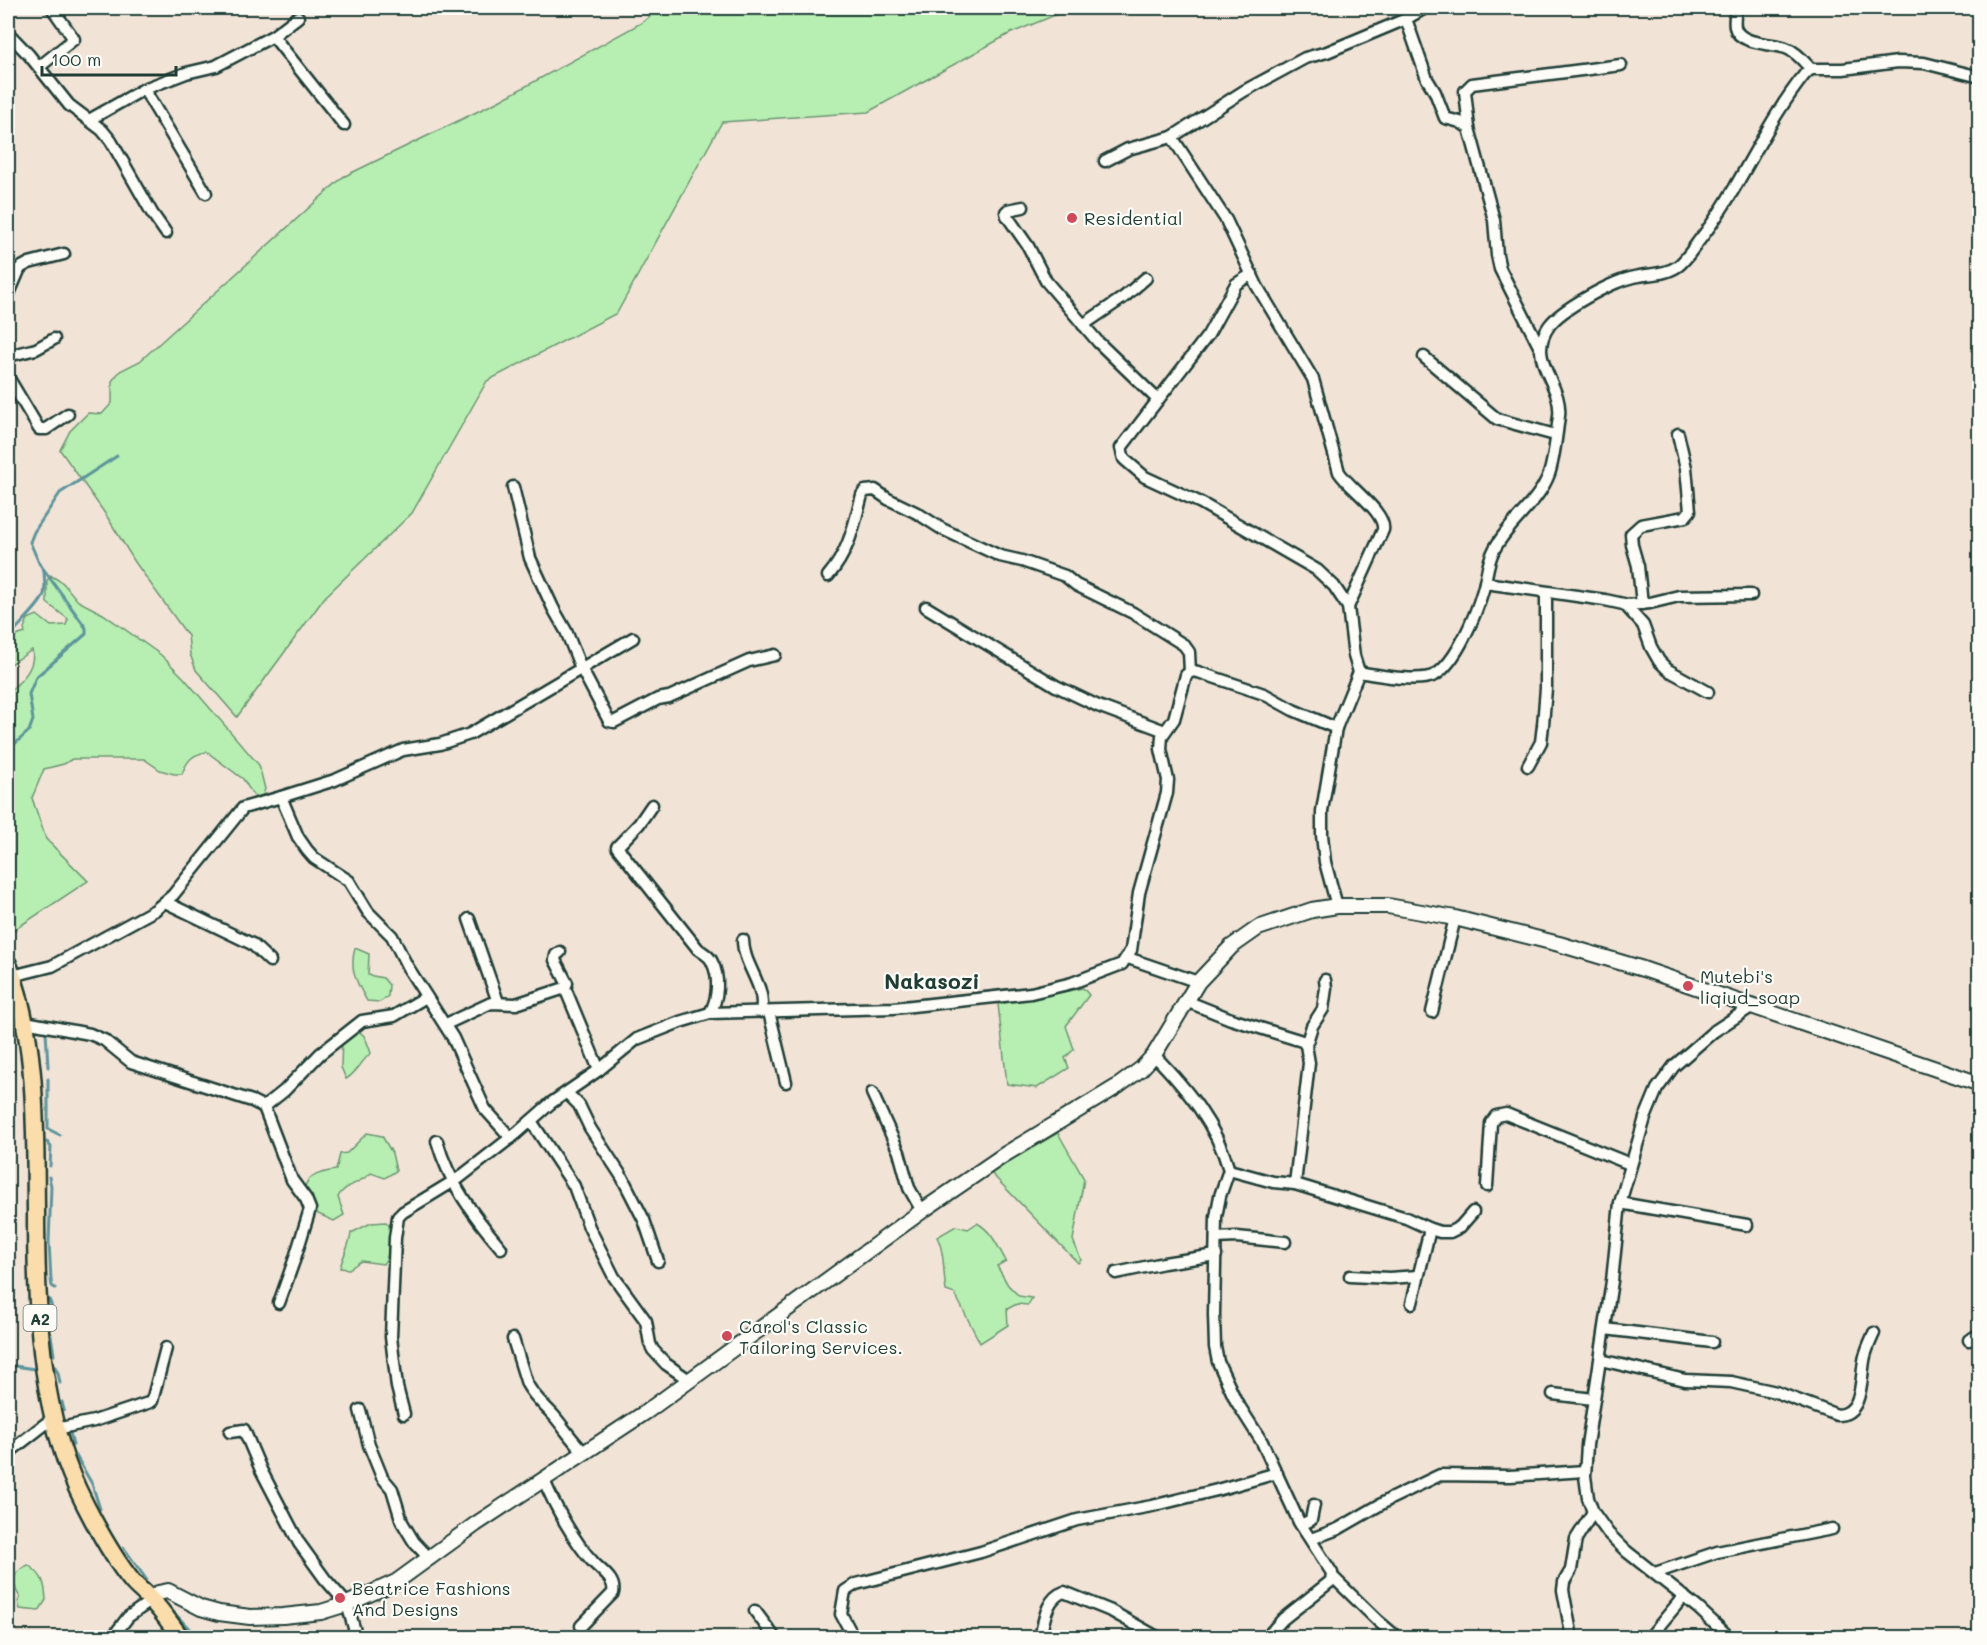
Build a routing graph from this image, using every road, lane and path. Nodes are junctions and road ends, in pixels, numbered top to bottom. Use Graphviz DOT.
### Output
graph roads {
  1 [pos="52,8"];
  2 [pos="1425,8"];
  3 [pos="1736,8"];
  4 [pos="298,17"];
  5 [pos="1406,19"];
  6 [pos="8,33"];
  7 [pos="273,36"];
  8 [pos="1620,65"];
  9 [pos="39,67"];
  10 [pos="1811,69"];
  11 [pos="1980,77"];
  12 [pos="144,89"];
  13 [pos="89,120"];
  14 [pos="344,125"];
  15 [pos="1469,128"];
  16 [pos="1172,137"];
  17 [pos="1105,161"];
  18 [pos="206,193"];
  19 [pos="1023,207"];
  20 [pos="166,233"];
  21 [pos="64,254"];
  22 [pos="1252,274"];
  23 [pos="1146,278"];
  24 [pos="8,296"];
  25 [pos="1083,325"];
  26 [pos="54,339"];
  27 [pos="1540,348"];
  28 [pos="8,356"];
  29 [pos="1424,357"];
  30 [pos="8,377"];
  31 [pos="1158,400"];
  32 [pos="68,414"];
  33 [pos="1678,434"];
  34 [pos="1555,435"];
  35 [pos="513,488"];
  36 [pos="828,576"];
  37 [pos="1485,583"];
  38 [pos="1546,593"];
  39 [pos="1751,595"];
  40 [pos="1642,604"];
  41 [pos="1625,605"];
  42 [pos="926,607"];
  43 [pos="1348,607"];
  44 [pos="633,638"];
  45 [pos="775,655"];
  46 [pos="581,668"];
  47 [pos="1190,672"];
  48 [pos="1359,672"];
  49 [pos="1708,692"];
  50 [pos="1336,728"];
  51 [pos="1165,731"];
  52 [pos="1528,766"];
  53 [pos="281,797"];
  54 [pos="652,805"];
  55 [pos="165,902"];
  56 [pos="1337,906"];
  57 [pos="1455,918"];
  58 [pos="469,919"];
  59 [pos="743,940"];
  60 [pos="560,952"];
  61 [pos="1128,958"];
  62 [pos="270,961"];
  63 [pos="10,970"];
  64 [pos="1325,980"];
  65 [pos="1198,982"];
  66 [pos="565,988"];
  67 [pos="426,997"];
  68 [pos="1186,1001"];
  69 [pos="498,1002"];
  70 [pos="1751,1007"];
  71 [pos="765,1012"];
  72 [pos="1432,1012"];
  73 [pos="710,1013"];
  74 [pos="25,1022"];
  75 [pos="446,1024"];
  76 [pos="1306,1045"];
  77 [pos="1154,1055"];
  78 [pos="599,1070"];
  79 [pos="786,1082"];
  80 [pos="1980,1084"];
  81 [pos="567,1093"];
  82 [pos="872,1093"];
  83 [pos="264,1107"];
  84 [pos="531,1120"];
  85 [pos="511,1138"];
  86 [pos="437,1141"];
  87 [pos="1630,1164"];
  88 [pos="1229,1170"];
  89 [pos="453,1182"];
  90 [pos="1295,1185"];
  91 [pos="1487,1186"];
  92 [pos="1620,1203"];
  93 [pos="922,1211"];
  94 [pos="1473,1212"];
  95 [pos="1747,1225"];
  96 [pos="1430,1229"];
  97 [pos="1216,1238"];
  98 [pos="1285,1242"];
  99 [pos="501,1248"];
  100 [pos="1216,1255"];
  101 [pos="658,1261"];
  102 [pos="1116,1273"];
  103 [pos="1350,1276"];
  104 [pos="1418,1276"];
  105 [pos="279,1303"];
  106 [pos="1412,1303"];
  107 [pos="1605,1329"];
  108 [pos="1874,1333"];
  109 [pos="1980,1334"];
  110 [pos="513,1339"];
  111 [pos="1969,1340"];
  112 [pos="1712,1342"];
  113 [pos="166,1348"];
  114 [pos="1601,1360"];
  115 [pos="689,1380"];
  116 [pos="1553,1394"];
  117 [pos="1593,1399"];
  118 [pos="360,1410"];
  119 [pos="404,1414"];
  120 [pos="55,1424"];
  121 [pos="230,1432"];
  122 [pos="8,1453"];
  123 [pos="585,1453"];
  124 [pos="1585,1471"];
  125 [pos="1277,1473"];
  126 [pos="544,1480"];
  127 [pos="1314,1505"];
  128 [pos="1593,1512"];
  129 [pos="1301,1525"];
  130 [pos="1832,1529"];
  131 [pos="1311,1539"];
  132 [pos="430,1559"];
  133 [pos="1655,1573"];
  134 [pos="1332,1576"];
  135 [pos="1684,1596"];
  136 [pos="152,1600"];
  137 [pos="347,1604"];
  138 [pos="755,1611"];
  139 [pos="581,1626"];
  140 [pos="112,1638"];
  141 [pos="181,1638"];
  142 [pos="357,1638"];
  143 [pos="775,1638"];
  144 [pos="854,1638"];
  145 [pos="1040,1638"];
  146 [pos="1159,1638"];
  147 [pos="1266,1638"];
  148 [pos="1398,1638"];
  149 [pos="1572,1638"];
  150 [pos="1650,1638"];
  151 [pos="1730,1638"];
  1 -- 9 [label="street"];
  2 -- 5 [label="street"];
  3 -- 10 [label="street"];
  4 -- 7 [label="street"];
  5 -- 15 [label="street"];
  5 -- 16 [label="street"];
  6 -- 9 [label="street"];
  7 -- 12 [label="street"];
  7 -- 14 [label="street"];
  8 -- 15 [label="street"];
  9 -- 13 [label="street"];
  10 -- 11 [label="street"];
  10 -- 27 [label="street"];
  12 -- 13 [label="street"];
  12 -- 18 [label="street"];
  13 -- 20 [label="street"];
  15 -- 27 [label="street"];
  16 -- 17 [label="street"];
  16 -- 22 [label="street"];
  19 -- 25 [label="street"];
  21 -- 24 [label="street"];
  22 -- 31 [label="street"];
  22 -- 43 [label="street"];
  23 -- 25 [label="street"];
  25 -- 31 [label="street"];
  26 -- 28 [label="street"];
  27 -- 34 [label="street"];
  29 -- 34 [label="street"];
  30 -- 32 [label="street"];
  31 -- 43 [label="street"];
  33 -- 40 [label="street"];
  34 -- 37 [label="street"];
  35 -- 46 [label="street"];
  36 -- 47 [label="street"];
  37 -- 38 [label="street"];
  37 -- 48 [label="street"];
  38 -- 41 [label="street"];
  38 -- 52 [label="street"];
  39 -- 40 [label="street"];
  40 -- 41 [label="street"];
  41 -- 49 [label="street"];
  42 -- 51 [label="street"];
  43 -- 48 [label="street"];
  44 -- 46 [label="street"];
  45 -- 46 [label="street"];
  46 -- 53 [label="street"];
  47 -- 50 [label="street"];
  47 -- 51 [label="street"];
  48 -- 50 [label="street"];
  50 -- 56 [label="street"];
  51 -- 61 [label="street"];
  53 -- 55 [label="street"];
  53 -- 67 [label="street"];
  54 -- 73 [label="street"];
  55 -- 62 [label="street"];
  55 -- 63 [label="street"];
  56 -- 57 [label="street"];
  56 -- 65 [label="street"];
  57 -- 70 [label="street"];
  57 -- 72 [label="street"];
  58 -- 69 [label="street"];
  59 -- 71 [label="street"];
  60 -- 66 [label="street"];
  61 -- 65 [label="street"];
  61 -- 71 [label="street"];
  63 -- 74 [label="main road, A2"];
  64 -- 76 [label="street"];
  65 -- 68 [label="street"];
  66 -- 69 [label="street"];
  66 -- 78 [label="street"];
  67 -- 75 [label="street"];
  67 -- 83 [label="street"];
  68 -- 76 [label="street"];
  68 -- 77 [label="street"];
  69 -- 75 [label="street"];
  70 -- 80 [label="street"];
  70 -- 87 [label="street"];
  71 -- 73 [label="street"];
  71 -- 79 [label="street"];
  73 -- 78 [label="street"];
  74 -- 83 [label="street"];
  74 -- 120 [label="main road, A2"];
  75 -- 85 [label="street"];
  76 -- 90 [label="street"];
  77 -- 88 [label="street"];
  77 -- 93 [label="street"];
  78 -- 81 [label="street"];
  81 -- 84 [label="street"];
  81 -- 101 [label="street"];
  82 -- 93 [label="street"];
  83 -- 105 [label="street"];
  84 -- 85 [label="street"];
  84 -- 115 [label="street"];
  85 -- 89 [label="street"];
  86 -- 89 [label="street"];
  87 -- 91 [label="street"];
  87 -- 92 [label="street"];
  88 -- 90 [label="street"];
  88 -- 97 [label="street"];
  89 -- 99 [label="street"];
  89 -- 119 [label="street"];
  90 -- 96 [label="street"];
  92 -- 95 [label="street"];
  92 -- 107 [label="street"];
  93 -- 115 [label="street"];
  94 -- 96 [label="street"];
  96 -- 104 [label="street"];
  97 -- 98 [label="street"];
  97 -- 100 [label="street"];
  100 -- 102 [label="street"];
  100 -- 125 [label="street"];
  103 -- 104 [label="street"];
  104 -- 106 [label="street"];
  107 -- 112 [label="street"];
  107 -- 114 [label="street"];
  108 -- 114 [label="street"];
  109 -- 111 [label="street"];
  110 -- 123 [label="street"];
  113 -- 120 [label="street"];
  114 -- 117 [label="street"];
  115 -- 123 [label="street"];
  116 -- 117 [label="street"];
  117 -- 124 [label="street"];
  118 -- 132 [label="street"];
  120 -- 122 [label="street"];
  120 -- 136 [label="main road, A2"];
  121 -- 137 [label="street"];
  123 -- 126 [label="street"];
  124 -- 128 [label="street"];
  124 -- 131 [label="street"];
  125 -- 129 [label="street"];
  125 -- 144 [label="street"];
  126 -- 132 [label="street"];
  126 -- 139 [label="street"];
  127 -- 129 [label="street"];
  128 -- 133 [label="street"];
  128 -- 149 [label="street"];
  129 -- 131 [label="street"];
  130 -- 133 [label="street"];
  131 -- 134 [label="street"];
  132 -- 137 [label="street"];
  133 -- 135 [label="street"];
  134 -- 147 [label="street"];
  134 -- 148 [label="street"];
  135 -- 150 [label="street"];
  135 -- 151 [label="street"];
  136 -- 137 [label="street"];
  136 -- 140 [label="street"];
  136 -- 141 [label="main road, A2"];
  137 -- 142 [label="street"];
  138 -- 143 [label="street"];
  145 -- 146 [label="street"];
}
